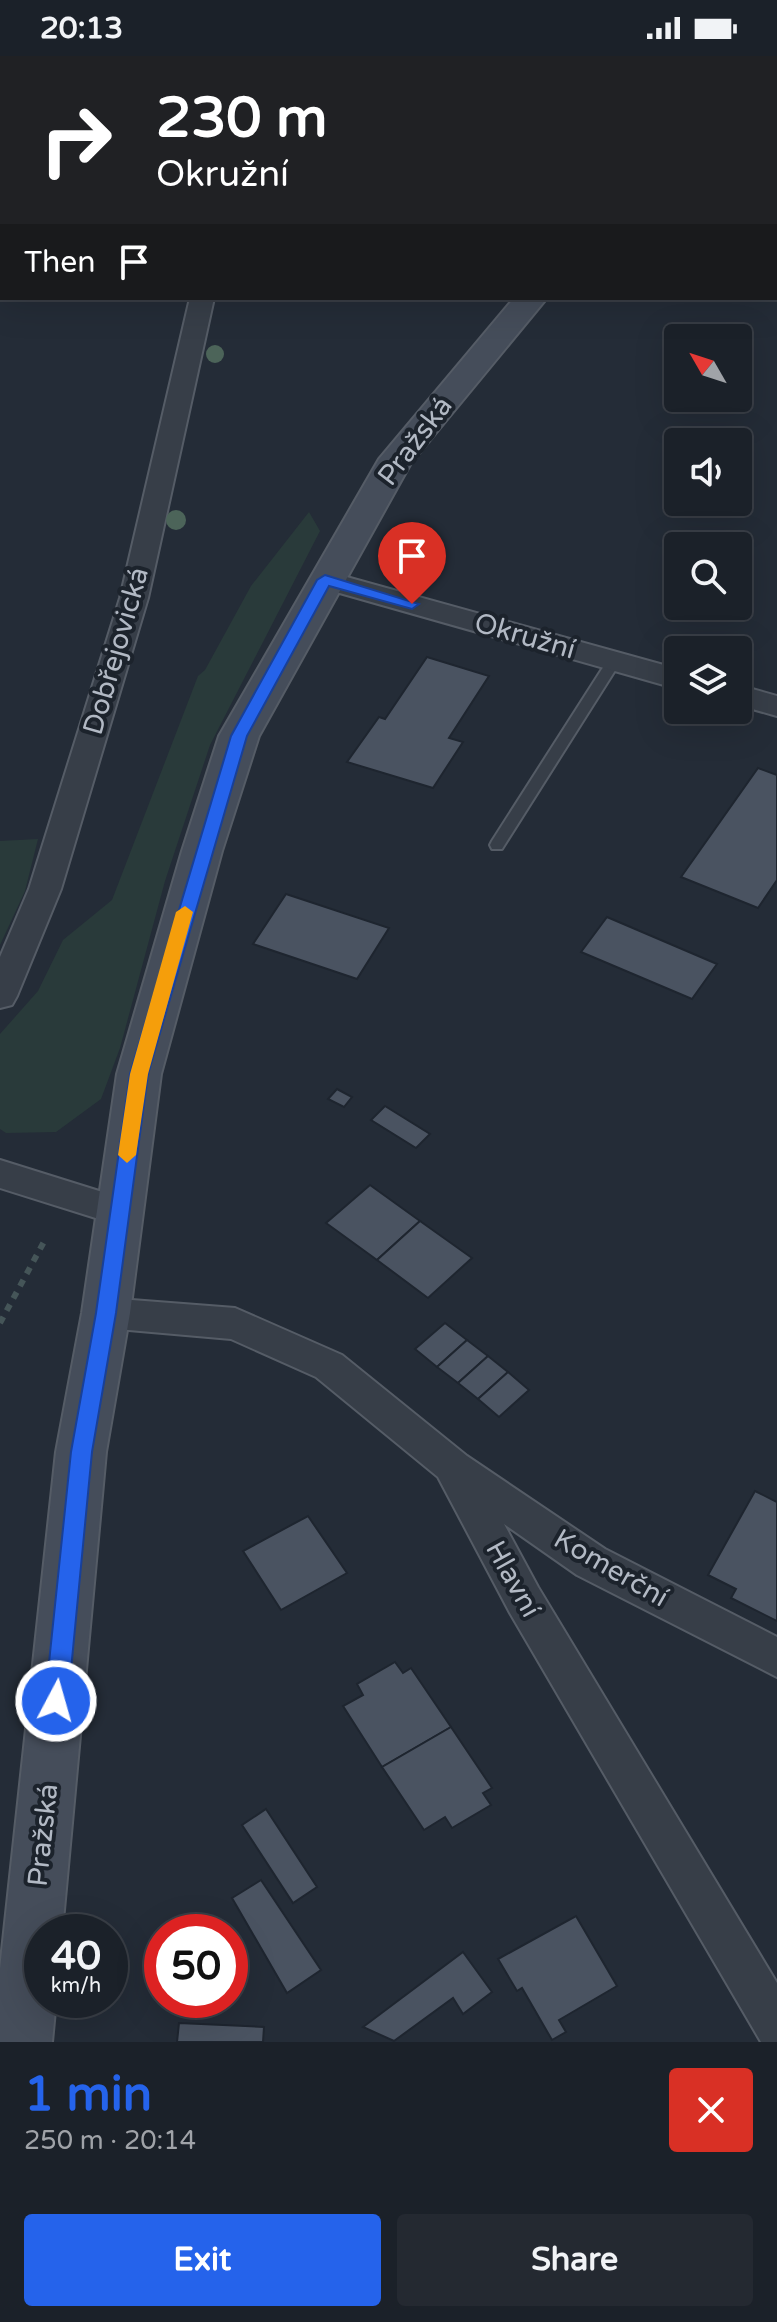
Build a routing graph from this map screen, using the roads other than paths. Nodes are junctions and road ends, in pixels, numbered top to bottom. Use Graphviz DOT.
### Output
graph roads {
  1 [pos="202,300"];
  2 [pos="529,300"];
  3 [pos="325,580"];
  4 [pos="614,661"];
  5 [pos="664,675"];
  6 [pos="752,699"];
  7 [pos="777,706"];
  8 [pos="497,845"];
  9 [pos="0,996"];
  10 [pos="0,1174"];
  11 [pos="118,1211"];
  12 [pos="106,1313"];
  13 [pos="452,1465"];
  14 [pos="777,1658"];
  15 [pos="777,2026"];
  16 [pos="22,2042"];
  1 -- 9 [label="street, Dobřejovická"];
  2 -- 3 [label="main road, Pražská"];
  3 -- 4 [label="street, Okružní"];
  3 -- 11 [label="main road, Pražská"];
  4 -- 5 [label="street, Okružní"];
  4 -- 8 [label="lane"];
  6 -- 7 [label="street"];
  10 -- 11 [label="street"];
  11 -- 12 [label="main road, Pražská"];
  12 -- 13 [label="street, Hlavní"];
  12 -- 16 [label="main road, Pražská"];
  13 -- 14 [label="street, Komerční"];
  13 -- 15 [label="street, Hlavní"];
}
